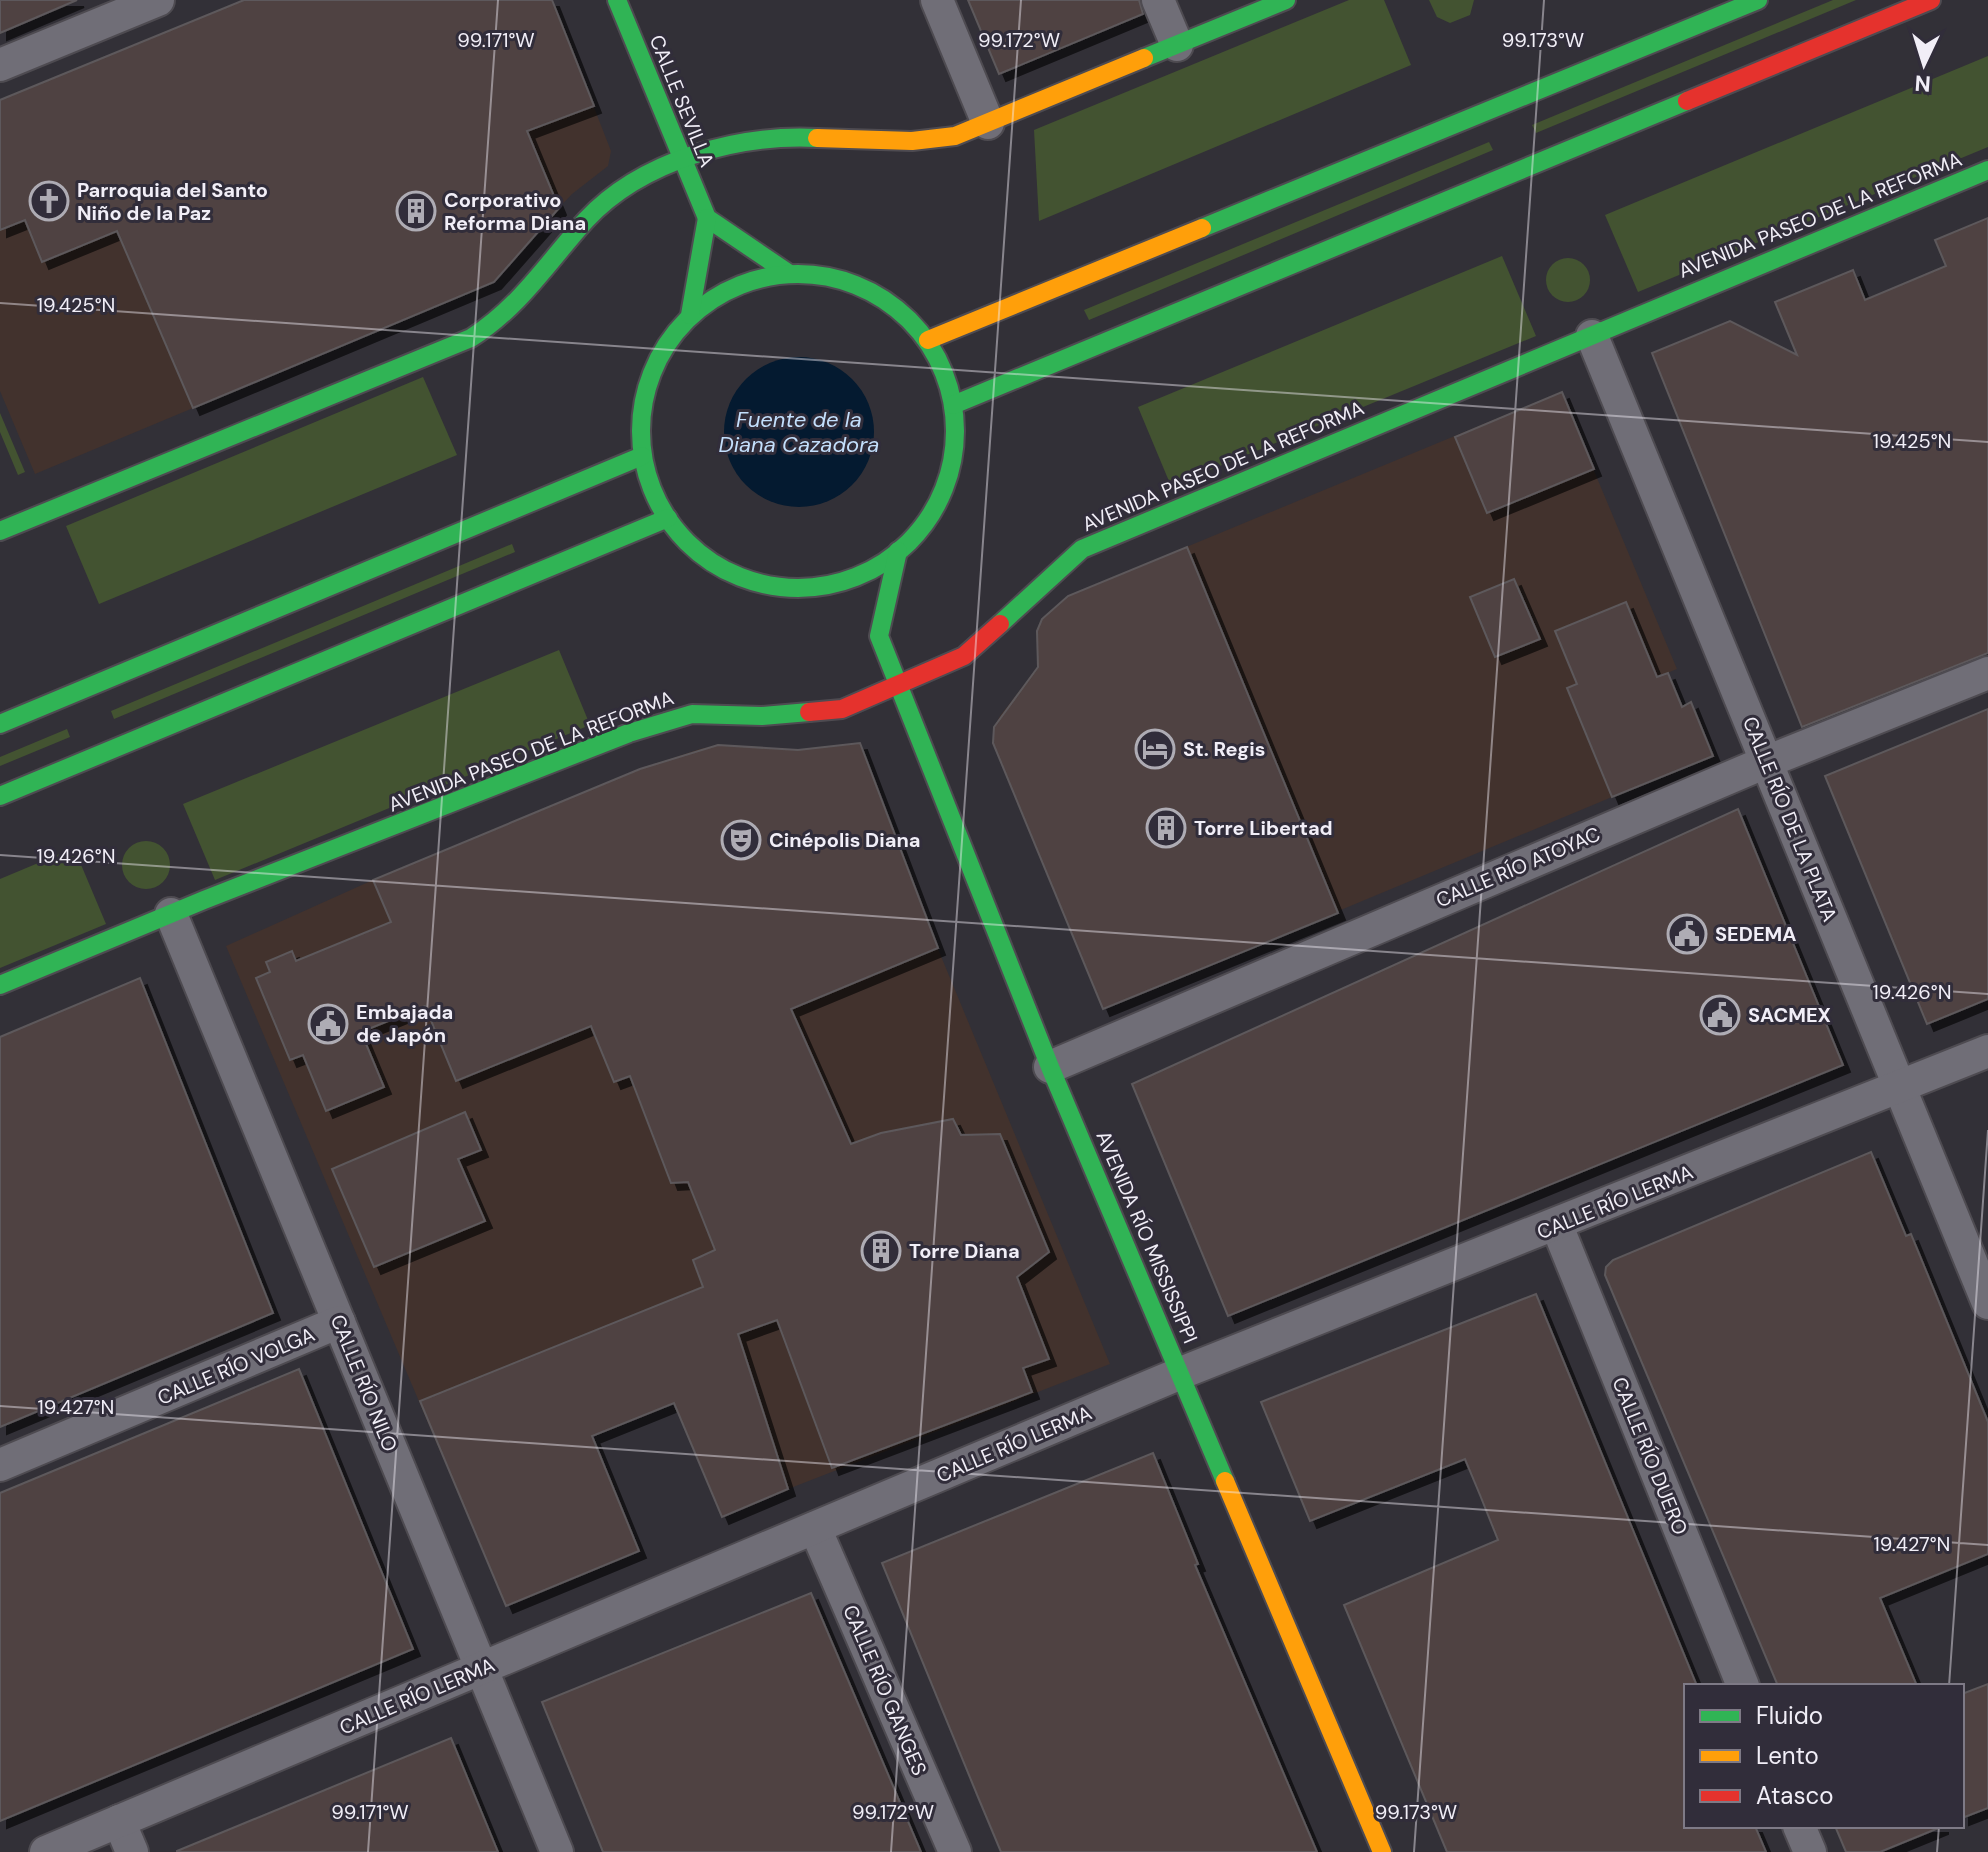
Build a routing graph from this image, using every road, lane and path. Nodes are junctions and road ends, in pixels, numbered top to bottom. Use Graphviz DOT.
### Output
graph roads {
  1 [pos="158,0"];
  2 [pos="617,0"];
  3 [pos="937,0"];
  4 [pos="1158,0"];
  5 [pos="1286,0"];
  6 [pos="1758,0"];
  7 [pos="1931,0"];
  8 [pos="1177,45"];
  9 [pos="0,65"];
  10 [pos="988,123"];
  11 [pos="683,162"];
  12 [pos="1988,170"];
  13 [pos="707,218"];
  14 [pos="788,273"];
  15 [pos="690,315"];
  16 [pos="1592,336"];
  17 [pos="928,340"];
  18 [pos="953,405"];
  19 [pos="642,456"];
  20 [pos="668,518"];
  21 [pos="4,519"];
  22 [pos="898,551"];
  23 [pos="799,587"];
  24 [pos="834,601"];
  25 [pos="1988,673"];
  26 [pos="896,684"];
  27 [pos="0,724"];
  28 [pos="1766,762"];
  29 [pos="0,796"];
  30 [pos="171,914"];
  31 [pos="0,985"];
  32 [pos="1988,1051"];
  33 [pos="1050,1067"];
  34 [pos="1900,1088"];
  35 [pos="1557,1226"];
  36 [pos="1988,1303"];
  37 [pos="339,1322"];
  38 [pos="1181,1373"];
  39 [pos="0,1465"];
  40 [pos="815,1528"];
  41 [pos="482,1669"];
  42 [pos="1742,1684"];
  43 [pos="119,1821"];
  44 [pos="1800,1828"];
  45 [pos="46,1852"];
  46 [pos="132,1852"];
  47 [pos="557,1852"];
  48 [pos="955,1852"];
  49 [pos="1382,1852"];
  50 [pos="1810,1852"];
  1 -- 9 [label="street"];
  2 -- 11 [label="main road, CALLE SEVILLA"];
  3 -- 10 [label="street"];
  4 -- 8 [label="street"];
  5 -- 8 [label="main road"];
  6 -- 17 [label="main road"];
  7 -- 18 [label="main road"];
  8 -- 10 [label="main road"];
  10 -- 11 [label="main road"];
  11 -- 13 [label="main road, CALLE SEVILLA"];
  11 -- 21 [label="main road"];
  12 -- 16 [label="main road, AVENIDA PASEO DE LA REFORMA"];
  13 -- 14 [label="main road"];
  13 -- 15 [label="main road"];
  14 -- 15 [label="main road"];
  14 -- 17 [label="main road"];
  15 -- 19 [label="main road"];
  16 -- 26 [label="main road, AVENIDA PASEO DE LA REFORMA"];
  16 -- 28 [label="street, CALLE RÍO DE LA PLATA"];
  17 -- 18 [label="main road"];
  18 -- 22 [label="main road"];
  19 -- 20 [label="main road"];
  19 -- 27 [label="main road"];
  20 -- 23 [label="main road"];
  20 -- 29 [label="main road"];
  22 -- 23 [label="main road"];
  22 -- 26 [label="main road, AVENIDA RÍO MISSISSIPPI"];
  23 -- 24 [label="main road"];
  25 -- 28 [label="street, CALLE RÍO ATOYAC"];
  26 -- 30 [label="main road, AVENIDA PASEO DE LA REFORMA"];
  26 -- 33 [label="main road, AVENIDA RÍO MISSISSIPPI"];
  28 -- 33 [label="street, CALLE RÍO ATOYAC"];
  28 -- 34 [label="street, CALLE RÍO DE LA PLATA"];
  30 -- 31 [label="main road, AVENIDA PASEO DE LA REFORMA"];
  30 -- 37 [label="street, CALLE RÍO NILO"];
  32 -- 34 [label="street, CALLE RÍO LERMA"];
  33 -- 38 [label="main road, AVENIDA RÍO MISSISSIPPI"];
  34 -- 35 [label="street, CALLE RÍO LERMA"];
  34 -- 36 [label="street, CALLE RÍO DE LA PLATA"];
  35 -- 38 [label="street, CALLE RÍO LERMA"];
  35 -- 42 [label="street, CALLE RÍO DUERO"];
  37 -- 39 [label="street, CALLE RÍO VOLGA"];
  37 -- 41 [label="street, CALLE RÍO NILO"];
  38 -- 40 [label="street, CALLE RÍO LERMA"];
  38 -- 49 [label="main road, AVENIDA RÍO MISSISSIPPI"];
  40 -- 41 [label="street, CALLE RÍO LERMA"];
  40 -- 48 [label="street, CALLE RÍO GANGES"];
  41 -- 43 [label="street, CALLE RÍO LERMA"];
  41 -- 47 [label="street, CALLE RÍO NILO"];
  43 -- 45 [label="street, CALLE RÍO LERMA"];
  43 -- 46 [label="street"];
  44 -- 50 [label="street"];
}
